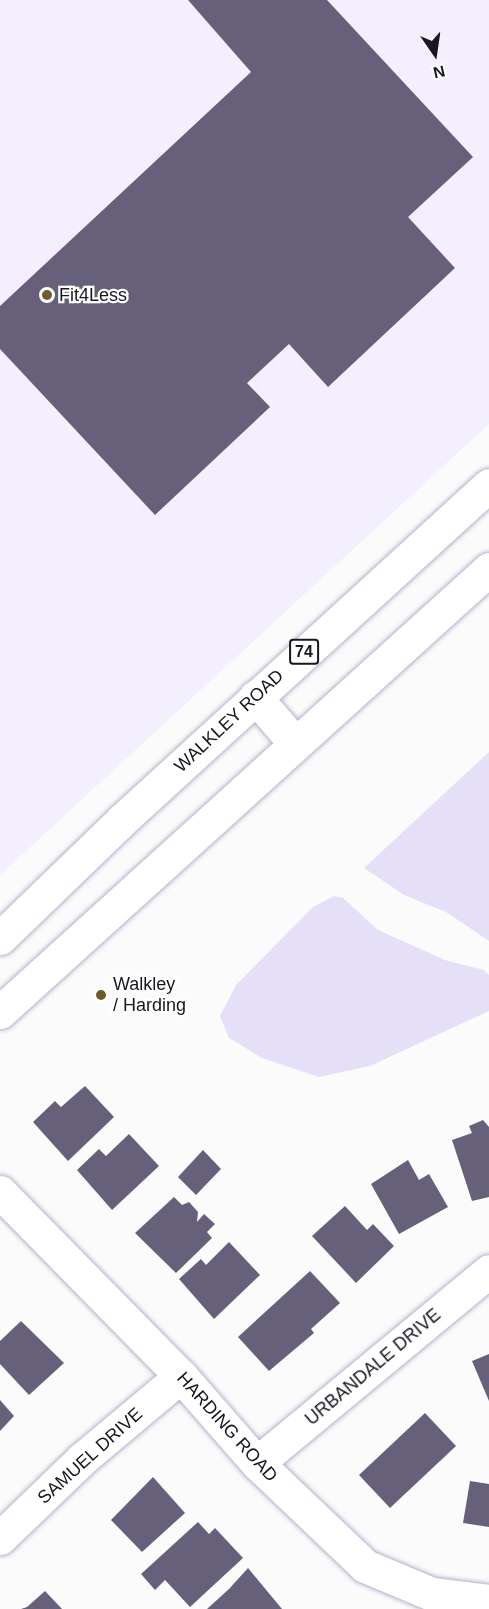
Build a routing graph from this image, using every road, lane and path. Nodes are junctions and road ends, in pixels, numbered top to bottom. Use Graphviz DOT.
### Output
graph roads {
  1 [pos="489,485"];
  2 [pos="489,569"];
  3 [pos="255,697"];
  4 [pos="295,743"];
  5 [pos="0,938"];
  6 [pos="0,1012"];
  7 [pos="0,1192"];
  8 [pos="489,1271"];
  9 [pos="182,1376"];
  10 [pos="257,1463"];
  11 [pos="0,1538"];
  12 [pos="489,1601"];
  1 -- 3 [label="main road, WALKLEY ROAD / 74"];
  2 -- 4 [label="main road"];
  3 -- 4 [label="main road"];
  3 -- 5 [label="main road, WALKLEY ROAD / 74"];
  4 -- 6 [label="main road"];
  7 -- 9 [label="main road, HARDING ROAD"];
  8 -- 10 [label="main road, URBANDALE DRIVE"];
  9 -- 10 [label="main road, HARDING ROAD"];
  9 -- 11 [label="main road, SAMUEL DRIVE"];
  10 -- 12 [label="main road, HARDING ROAD"];
}
